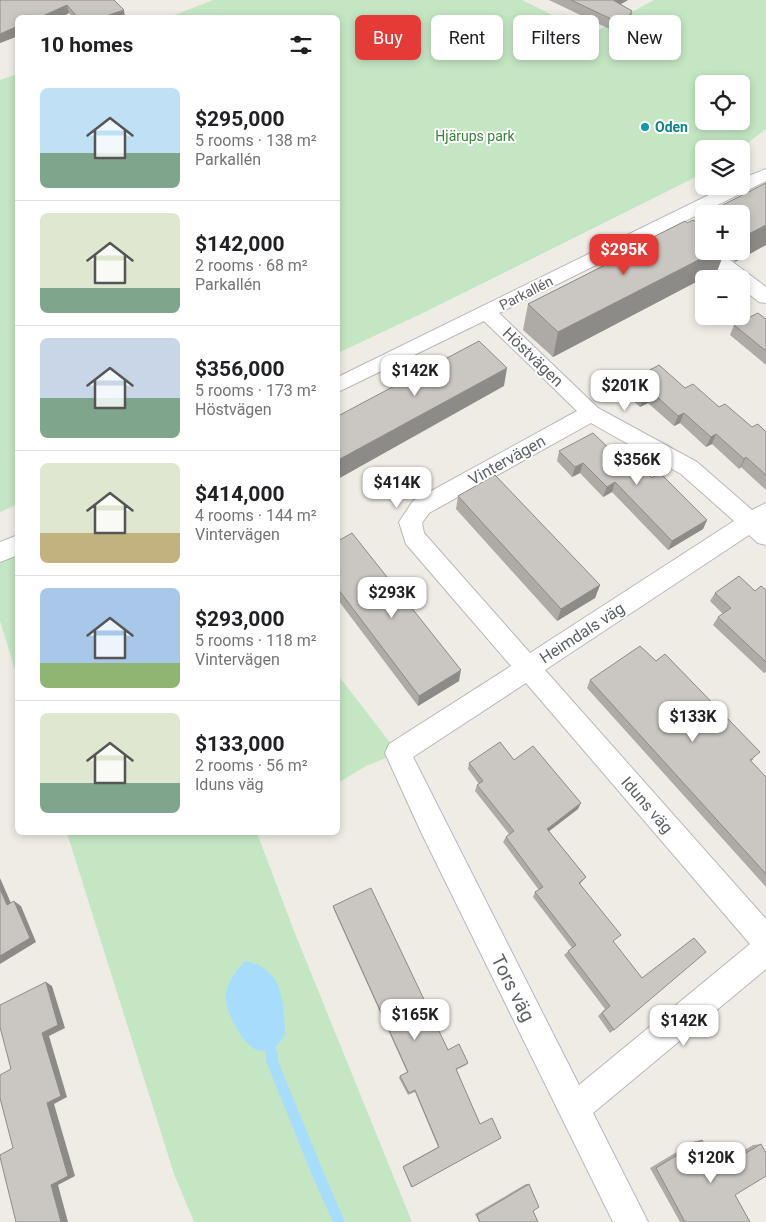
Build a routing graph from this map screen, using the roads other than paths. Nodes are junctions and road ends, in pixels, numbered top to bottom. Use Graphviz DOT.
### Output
graph roads {
  1 [pos="766,174"];
  2 [pos="750,182"];
  3 [pos="732,195"];
  4 [pos="690,239"];
  5 [pos="766,298"];
  6 [pos="487,313"];
  7 [pos="340,384"];
  8 [pos="591,414"];
  9 [pos="761,523"];
  10 [pos="15,546"];
  11 [pos="0,553"];
  12 [pos="529,667"];
  13 [pos="398,753"];
  14 [pos="766,941"];
  15 [pos="766,950"];
  16 [pos="574,1109"];
  17 [pos="631,1222"];
  1 -- 2 [label="street, Parkallén"];
  3 -- 4 [label="street, Parkallén"];
  4 -- 5 [label="street"];
  4 -- 6 [label="street, Parkallén"];
  6 -- 7 [label="street, Parkallén"];
  6 -- 8 [label="street, Höstvägen"];
  8 -- 9 [label="street, Höstvägen"];
  8 -- 12 [label="street, Vintervägen"];
  9 -- 12 [label="street, Heimdals väg"];
  10 -- 11 [label="street"];
  12 -- 13 [label="street, Heimdals väg"];
  12 -- 14 [label="street, Iduns väg"];
  13 -- 16 [label="street, Tors väg"];
  15 -- 16 [label="street"];
  16 -- 17 [label="street, Tors väg"];
}
